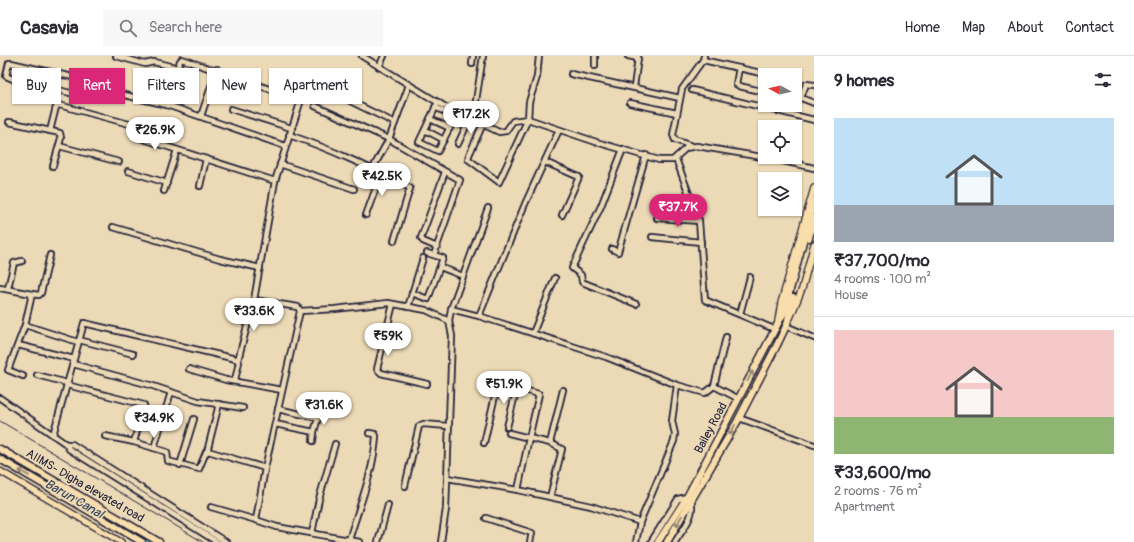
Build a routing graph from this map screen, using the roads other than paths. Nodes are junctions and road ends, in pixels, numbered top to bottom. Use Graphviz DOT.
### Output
graph roads {
  1 [pos="116,56"];
  2 [pos="362,56"];
  3 [pos="384,56"];
  4 [pos="473,56"];
  5 [pos="483,56"];
  6 [pos="539,56"];
  7 [pos="595,56"];
  8 [pos="628,56"];
  9 [pos="638,57"];
  10 [pos="703,58"];
  11 [pos="472,64"];
  12 [pos="595,66"];
  13 [pos="379,67"];
  14 [pos="178,68"];
  15 [pos="214,68"];
  16 [pos="740,68"];
  17 [pos="758,72"];
  18 [pos="571,74"];
  19 [pos="78,80"];
  20 [pos="261,85"];
  21 [pos="409,85"];
  22 [pos="814,86"];
  23 [pos="634,87"];
  24 [pos="692,90"];
  25 [pos="758,90"];
  26 [pos="125,95"];
  27 [pos="207,98"];
  28 [pos="680,98"];
  29 [pos="630,103"];
  30 [pos="814,103"];
  31 [pos="356,104"];
  32 [pos="436,104"];
  33 [pos="167,105"];
  34 [pos="315,106"];
  35 [pos="232,109"];
  36 [pos="677,113"];
  37 [pos="201,116"];
  38 [pos="430,118"];
  39 [pos="472,119"];
  40 [pos="528,119"];
  41 [pos="814,120"];
  42 [pos="9,122"];
  43 [pos="395,123"];
  44 [pos="484,124"];
  45 [pos="291,128"];
  46 [pos="450,128"];
  47 [pos="50,130"];
  48 [pos="425,130"];
  49 [pos="559,130"];
  50 [pos="289,135"];
  51 [pos="389,139"];
  52 [pos="444,140"];
  53 [pos="458,144"];
  54 [pos="59,146"];
  55 [pos="285,146"];
  56 [pos="692,146"];
  57 [pos="623,149"];
  58 [pos="177,150"];
  59 [pos="646,155"];
  60 [pos="206,159"];
  61 [pos="676,159"];
  62 [pos="119,162"];
  63 [pos="545,162"];
  64 [pos="280,164"];
  65 [pos="53,166"];
  66 [pos="373,168"];
  67 [pos="814,168"];
  68 [pos="128,171"];
  69 [pos="445,172"];
  70 [pos="381,174"];
  71 [pos="275,181"];
  72 [pos="167,183"];
  73 [pos="200,186"];
  74 [pos="814,188"];
  75 [pos="354,189"];
  76 [pos="164,191"];
  77 [pos="814,201"];
  78 [pos="654,202"];
  79 [pos="695,206"];
  80 [pos="488,208"];
  81 [pos="366,215"];
  82 [pos="562,216"];
  83 [pos="812,216"];
  84 [pos="657,218"];
  85 [pos="700,221"];
  86 [pos="113,227"];
  87 [pos="652,237"];
  88 [pos="394,241"];
  89 [pos="701,242"];
  90 [pos="814,244"];
  91 [pos="612,249"];
  92 [pos="427,253"];
  93 [pos="50,255"];
  94 [pos="423,258"];
  95 [pos="22,261"];
  96 [pos="440,267"];
  97 [pos="260,268"];
  98 [pos="463,276"];
  99 [pos="750,277"];
  100 [pos="555,278"];
  101 [pos="0,288"];
  102 [pos="8,288"];
  103 [pos="412,293"];
  104 [pos="32,294"];
  105 [pos="254,300"];
  106 [pos="393,304"];
  107 [pos="636,304"];
  108 [pos="408,306"];
  109 [pos="451,309"];
  110 [pos="300,311"];
  111 [pos="740,314"];
  112 [pos="479,316"];
  113 [pos="449,321"];
  114 [pos="778,321"];
  115 [pos="25,325"];
  116 [pos="787,325"];
  117 [pos="774,329"];
  118 [pos="532,333"];
  119 [pos="726,337"];
  120 [pos="814,338"];
  121 [pos="79,341"];
  122 [pos="18,345"];
  123 [pos="133,354"];
  124 [pos="238,360"];
  125 [pos="73,362"];
  126 [pos="189,369"];
  127 [pos="23,376"];
  128 [pos="37,376"];
  129 [pos="235,380"];
  130 [pos="67,384"];
  131 [pos="427,384"];
  132 [pos="677,386"];
  133 [pos="714,386"];
  134 [pos="517,387"];
  135 [pos="282,390"];
  136 [pos="563,390"];
  137 [pos="171,392"];
  138 [pos="0,398"];
  139 [pos="739,399"];
  140 [pos="219,404"];
  141 [pos="243,408"];
  142 [pos="278,409"];
  143 [pos="739,418"];
  144 [pos="194,419"];
  145 [pos="275,424"];
  146 [pos="448,426"];
  147 [pos="507,427"];
  148 [pos="314,432"];
  149 [pos="369,433"];
  150 [pos="509,433"];
  151 [pos="53,435"];
  152 [pos="105,436"];
  153 [pos="529,438"];
  154 [pos="313,441"];
  155 [pos="134,442"];
  156 [pos="484,442"];
  157 [pos="550,443"];
  158 [pos="66,444"];
  159 [pos="335,444"];
  160 [pos="814,445"];
  161 [pos="154,448"];
  162 [pos="0,449"];
  163 [pos="207,452"];
  164 [pos="0,459"];
  165 [pos="180,464"];
  166 [pos="265,468"];
  167 [pos="0,471"];
  168 [pos="447,478"];
  169 [pos="405,486"];
  170 [pos="518,490"];
  171 [pos="550,497"];
  172 [pos="689,498"];
  173 [pos="388,505"];
  174 [pos="211,507"];
  175 [pos="486,518"];
  176 [pos="256,520"];
  177 [pos="640,522"];
  178 [pos="312,534"];
  179 [pos="349,540"];
  180 [pos="121,542"];
  181 [pos="142,542"];
  182 [pos="159,542"];
  183 [pos="218,542"];
  184 [pos="226,542"];
  185 [pos="360,542"];
  186 [pos="378,542"];
  187 [pos="441,542"];
  188 [pos="530,542"];
  189 [pos="636,542"];
  190 [pos="651,542"];
  191 [pos="658,542"];
  192 [pos="667,542"];
  193 [pos="675,542"];
  1 -- 14 [label="street"];
  2 -- 13 [label="street"];
  3 -- 13 [label="street"];
  4 -- 11 [label="street"];
  5 -- 39 [label="street"];
  6 -- 40 [label="street"];
  7 -- 12 [label="street"];
  8 -- 9 [label="street"];
  9 -- 23 [label="street"];
  10 -- 16 [label="street"];
  10 -- 28 [label="street"];
  13 -- 21 [label="street"];
  14 -- 15 [label="street"];
  16 -- 17 [label="street"];
  16 -- 25 [label="street"];
  18 -- 23 [label="street"];
  19 -- 19 [label="street"];
  20 -- 45 [label="street"];
  21 -- 32 [label="street"];
  21 -- 43 [label="street"];
  22 -- 30 [label="street"];
  23 -- 28 [label="street"];
  24 -- 41 [label="street"];
  26 -- 33 [label="street"];
  27 -- 37 [label="street"];
  28 -- 36 [label="street"];
  29 -- 36 [label="street"];
  31 -- 43 [label="street"];
  32 -- 38 [label="street"];
  32 -- 39 [label="street"];
  32 -- 46 [label="street"];
  33 -- 37 [label="street"];
  34 -- 51 [label="street"];
  35 -- 45 [label="street"];
  36 -- 56 [label="street"];
  37 -- 55 [label="street"];
  38 -- 46 [label="street"];
  38 -- 48 [label="street"];
  39 -- 44 [label="street"];
  39 -- 53 [label="street"];
  40 -- 44 [label="street"];
  40 -- 44 [label="street"];
  40 -- 49 [label="street"];
  42 -- 47 [label="street"];
  43 -- 51 [label="street"];
  45 -- 50 [label="street"];
  46 -- 52 [label="street"];
  47 -- 54 [label="street"];
  47 -- 58 [label="street"];
  48 -- 52 [label="street"];
  48 -- 52 [label="street"];
  49 -- 57 [label="street"];
  49 -- 63 [label="street"];
  50 -- 55 [label="street"];
  50 -- 66 [label="street"];
  51 -- 66 [label="street"];
  51 -- 69 [label="street"];
  54 -- 62 [label="street"];
  54 -- 65 [label="street"];
  55 -- 64 [label="street"];
  56 -- 61 [label="street"];
  56 -- 67 [label="street"];
  57 -- 59 [label="street"];
  57 -- 107 [label="street"];
  58 -- 60 [label="street"];
  58 -- 72 [label="street"];
  59 -- 61 [label="street"];
  59 -- 91 [label="street"];
  60 -- 71 [label="street"];
  60 -- 73 [label="street"];
  61 -- 79 [label="street"];
  63 -- 82 [label="street"];
  63 -- 112 [label="street"];
  64 -- 71 [label="street"];
  64 -- 75 [label="street"];
  66 -- 70 [label="street"];
  68 -- 72 [label="street"];
  69 -- 69 [label="street"];
  70 -- 81 [label="street"];
  70 -- 88 [label="street"];
  71 -- 97 [label="street"];
  72 -- 76 [label="street"];
  74 -- 114 [label="main road"];
  77 -- 83 [label="highway"];
  78 -- 79 [label="street"];
  79 -- 85 [label="street"];
  80 -- 98 [label="street"];
  83 -- 114 [label="highway, Bailey Road"];
  83 -- 116 [label="highway"];
  84 -- 85 [label="street"];
  85 -- 89 [label="street"];
  86 -- 97 [label="street"];
  87 -- 89 [label="street"];
  89 -- 111 [label="street"];
  90 -- 116 [label="main road"];
  92 -- 96 [label="street"];
  93 -- 104 [label="street"];
  94 -- 103 [label="street"];
  95 -- 102 [label="street"];
  96 -- 98 [label="street"];
  96 -- 103 [label="street"];
  97 -- 105 [label="street"];
  98 -- 109 [label="street"];
  99 -- 111 [label="street"];
  100 -- 118 [label="street"];
  101 -- 102 [label="street"];
  102 -- 104 [label="street"];
  103 -- 108 [label="street"];
  104 -- 115 [label="street"];
  105 -- 110 [label="street"];
  105 -- 124 [label="street"];
  106 -- 108 [label="street"];
  106 -- 110 [label="street"];
  106 -- 131 [label="street"];
  108 -- 113 [label="street"];
  109 -- 112 [label="street"];
  109 -- 113 [label="street"];
  110 -- 135 [label="street"];
  111 -- 117 [label="street"];
  112 -- 118 [label="street"];
  113 -- 146 [label="street"];
  114 -- 117 [label="highway, Bailey Road"];
  115 -- 121 [label="street"];
  115 -- 122 [label="street"];
  116 -- 120 [label="street"];
  116 -- 143 [label="highway"];
  139 -- 117 [label="highway, Bailey Road, one-way"];
  118 -- 132 [label="street"];
  119 -- 133 [label="street"];
  121 -- 123 [label="street"];
  121 -- 124 [label="street"];
  121 -- 125 [label="street"];
  122 -- 125 [label="street"];
  122 -- 127 [label="street"];
  124 -- 129 [label="street"];
  125 -- 130 [label="street"];
  125 -- 137 [label="street"];
  126 -- 129 [label="street"];
  128 -- 130 [label="street"];
  129 -- 135 [label="street"];
  130 -- 151 [label="street"];
  130 -- 155 [label="street"];
  132 -- 133 [label="street"];
  132 -- 177 [label="street"];
  133 -- 139 [label="street"];
  134 -- 147 [label="street"];
  134 -- 153 [label="street"];
  134 -- 156 [label="street"];
  135 -- 142 [label="street"];
  136 -- 157 [label="street"];
  137 -- 140 [label="street"];
  137 -- 161 [label="street"];
  138 -- 151 [label="street"];
  139 -- 172 [label="highway, Bailey Road"];
  140 -- 141 [label="street"];
  140 -- 163 [label="street"];
  142 -- 145 [label="street"];
  142 -- 148 [label="street"];
  143 -- 160 [label="street"];
  143 -- 172 [label="highway, one-way"];
  144 -- 165 [label="street"];
  145 -- 148 [label="street"];
  145 -- 166 [label="street"];
  146 -- 168 [label="street"];
  146 -- 169 [label="street"];
  148 -- 154 [label="street"];
  149 -- 179 [label="street"];
  150 -- 153 [label="street"];
  151 -- 158 [label="street"];
  152 -- 155 [label="street"];
  153 -- 157 [label="street"];
  153 -- 170 [label="street"];
  155 -- 161 [label="street"];
  157 -- 171 [label="street"];
  158 -- 183 [label="street"];
  158 -- 184 [label="street"];
  159 -- 178 [label="street"];
  161 -- 165 [label="street"];
  162 -- 182 [label="highway, AIIMS- Digha elevated road"];
  163 -- 165 [label="street"];
  163 -- 166 [label="street"];
  181 -- 164 [label="highway, AIIMS- Digha elevated road, one-way"];
  166 -- 176 [label="street"];
  167 -- 180 [label="main road"];
  168 -- 170 [label="street"];
  168 -- 187 [label="street"];
  170 -- 171 [label="street"];
  171 -- 177 [label="street"];
  172 -- 190 [label="street"];
  172 -- 191 [label="highway, Bailey Road"];
  172 -- 192 [label="highway, one-way"];
  172 -- 193 [label="street"];
  173 -- 186 [label="street"];
  174 -- 176 [label="street"];
  175 -- 188 [label="street"];
  176 -- 178 [label="street"];
  177 -- 189 [label="street"];
  178 -- 179 [label="street"];
  179 -- 185 [label="street"];
}
